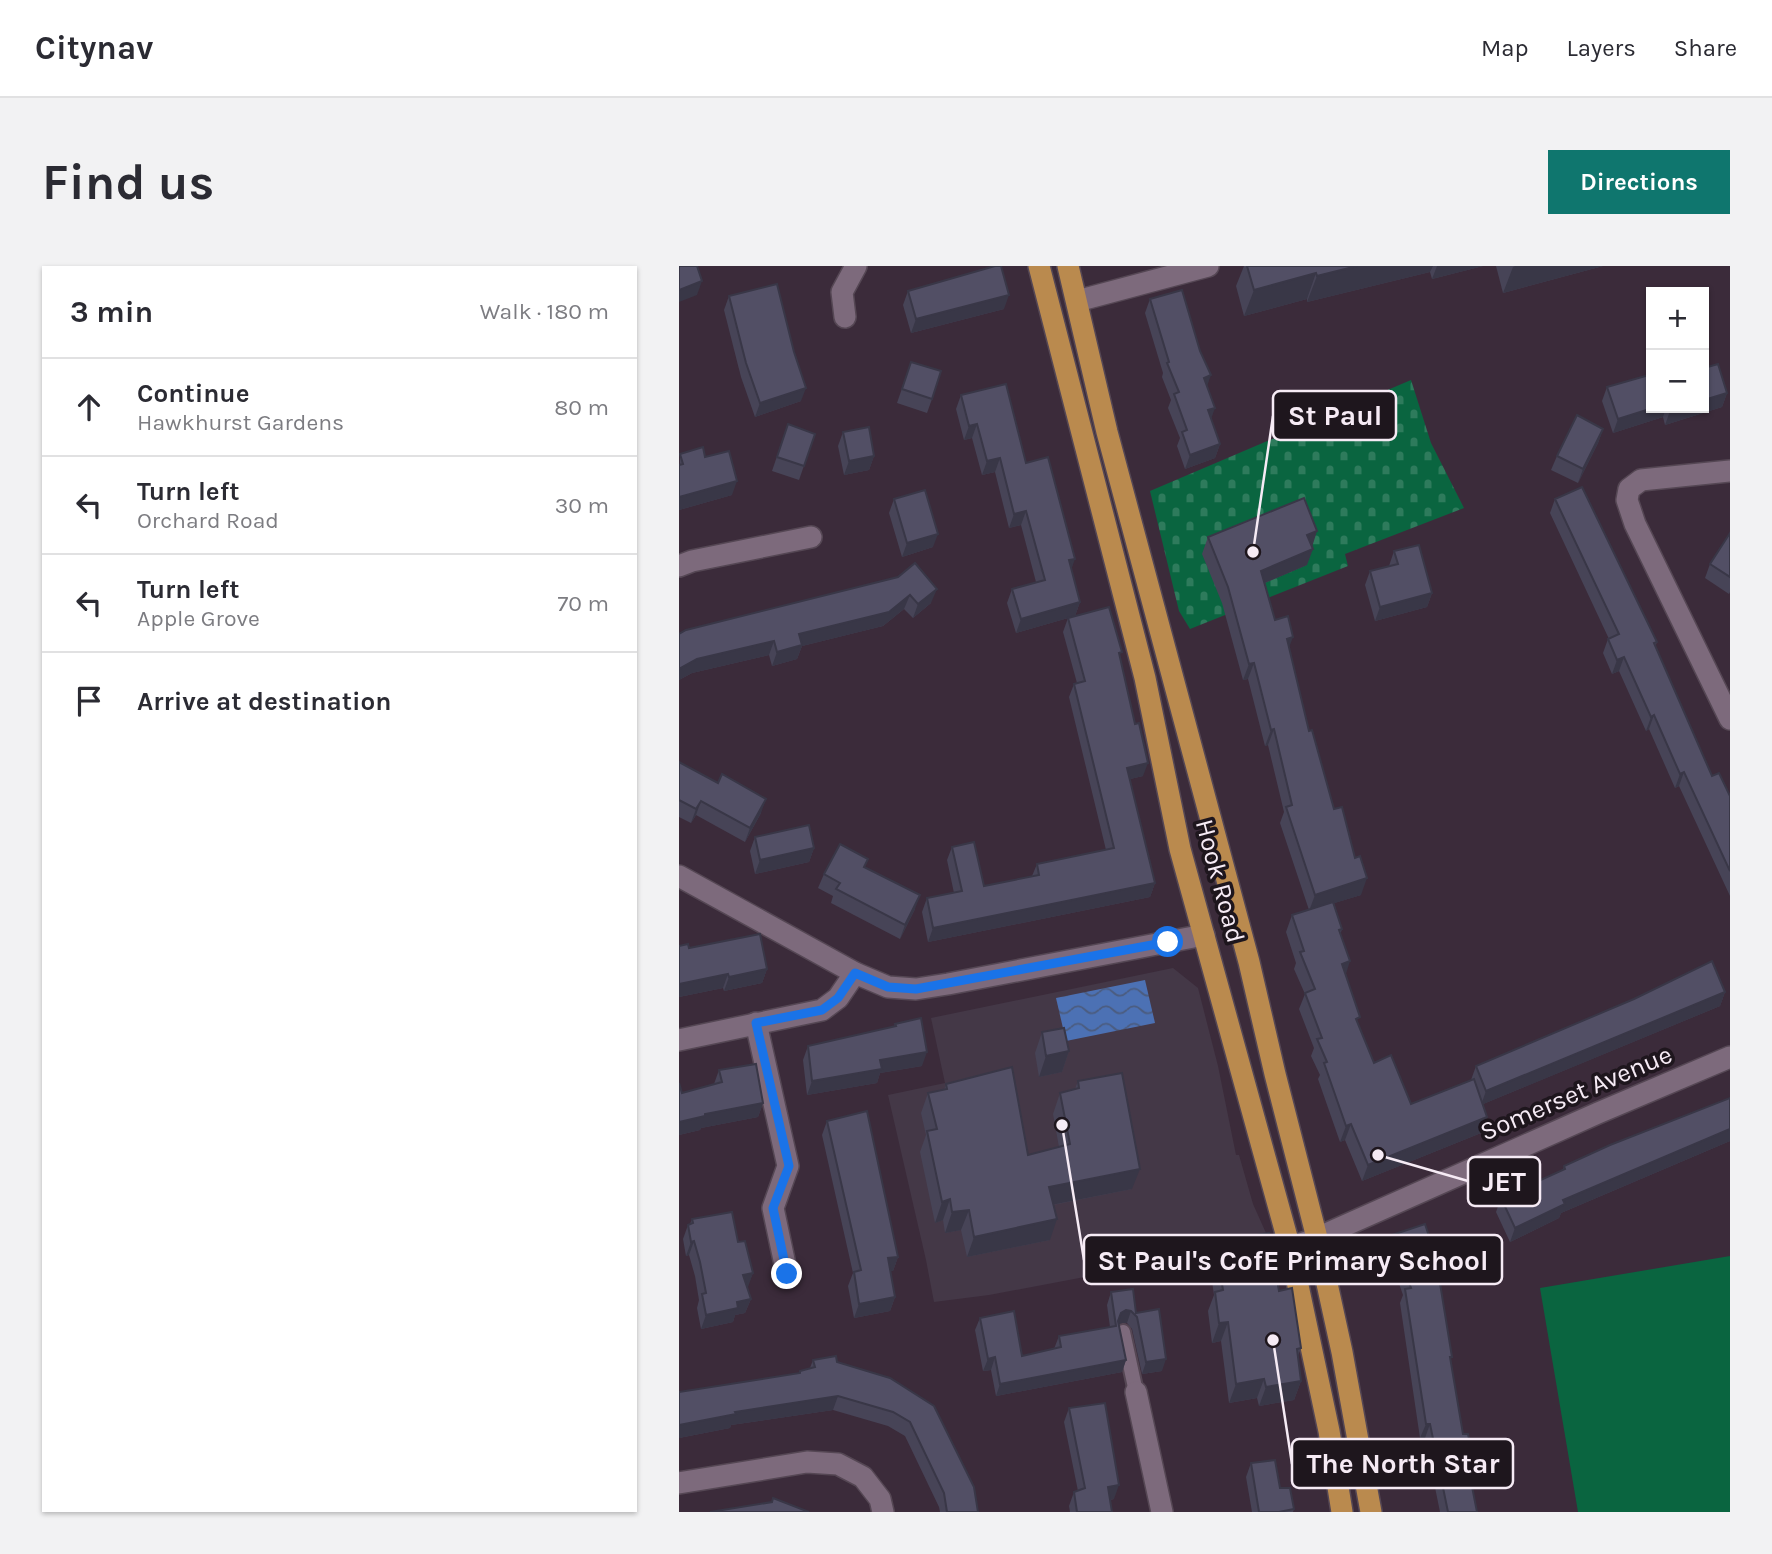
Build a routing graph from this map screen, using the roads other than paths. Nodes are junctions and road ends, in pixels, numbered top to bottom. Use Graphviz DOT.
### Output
graph roads {
  1 [pos="856,266"];
  2 [pos="1039,266"];
  3 [pos="1068,266"];
  4 [pos="1208,266"];
  5 [pos="1077,301"];
  6 [pos="845,317"];
  7 [pos="1730,471"];
  8 [pos="811,537"];
  9 [pos="679,566"];
  10 [pos="1730,719"];
  11 [pos="679,876"];
  12 [pos="1205,935"];
  13 [pos="855,973"];
  14 [pos="756,1023"];
  15 [pos="679,1040"];
  16 [pos="1730,1057"];
  17 [pos="1317,1238"];
  18 [pos="1290,1248"];
  19 [pos="787,1274"];
  20 [pos="1123,1332"];
  21 [pos="1136,1392"];
  22 [pos="679,1483"];
  23 [pos="883,1512"];
  24 [pos="1162,1512"];
  25 [pos="1342,1512"];
  26 [pos="1371,1512"];
  1 -- 6 [label="street"];
  2 -- 12 [label="highway, Hook Road"];
  3 -- 5 [label="highway, Hook Road"];
  4 -- 5 [label="street"];
  5 -- 17 [label="highway, Hook Road"];
  7 -- 10 [label="street"];
  8 -- 9 [label="street"];
  11 -- 13 [label="street"];
  12 -- 13 [label="street"];
  12 -- 18 [label="highway, Hook Road"];
  13 -- 14 [label="street"];
  14 -- 15 [label="street"];
  14 -- 19 [label="street"];
  16 -- 17 [label="street, Somerset Avenue"];
  17 -- 18 [label="street, Somerset Avenue"];
  17 -- 26 [label="highway, Hook Road"];
  18 -- 25 [label="highway, Hook Road"];
  20 -- 21 [label="lane"];
  21 -- 24 [label="street"];
  22 -- 23 [label="street"];
}
